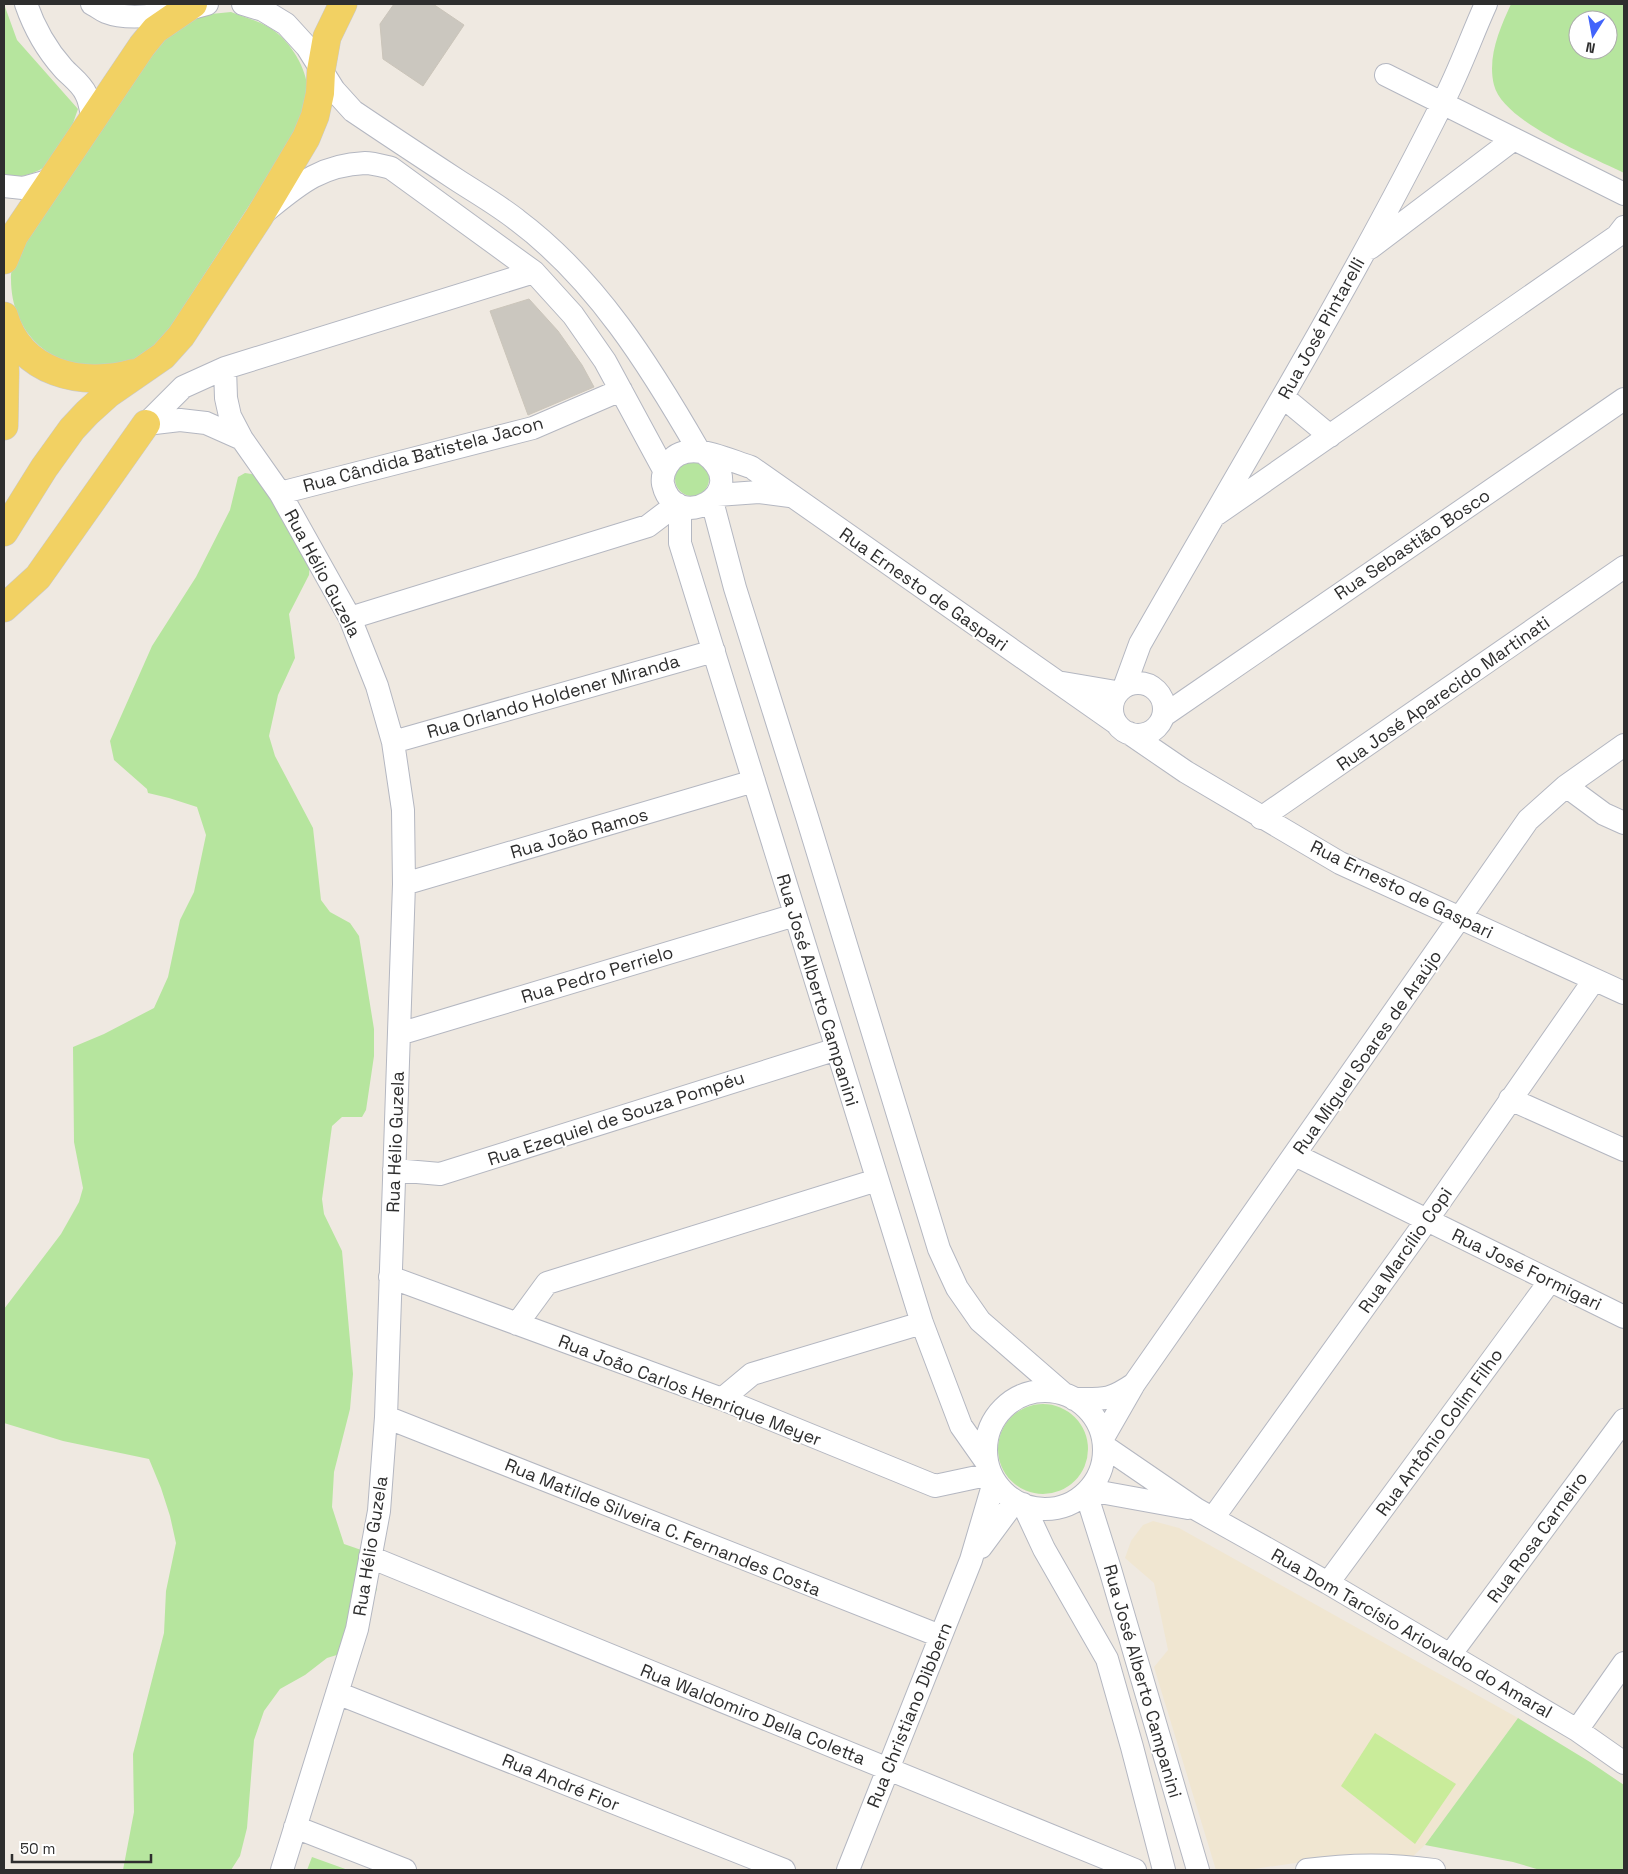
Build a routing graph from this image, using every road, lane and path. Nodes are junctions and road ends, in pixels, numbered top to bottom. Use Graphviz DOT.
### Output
graph roads {
  1 [pos="26,4"];
  2 [pos="92,4"];
  3 [pos="207,4"];
  4 [pos="243,4"];
  5 [pos="344,4"];
  6 [pos="1486,4"];
  7 [pos="186,8"];
  8 [pos="320,71"];
  9 [pos="1386,75"];
  10 [pos="1443,103"];
  11 [pos="93,120"];
  12 [pos="1514,139"];
  13 [pos="52,180"];
  14 [pos="4,186"];
  15 [pos="1624,194"];
  16 [pos="259,217"];
  17 [pos="1624,226"];
  18 [pos="1363,253"];
  19 [pos="4,260"];
  20 [pos="534,272"];
  21 [pos="4,316"];
  22 [pos="4,350"];
  23 [pos="225,368"];
  24 [pos="147,369"];
  25 [pos="622,390"];
  26 [pos="1283,397"];
  27 [pos="1624,399"];
  28 [pos="146,424"];
  29 [pos="4,426"];
  30 [pos="1330,436"];
  31 [pos="242,439"];
  32 [pos="702,452"];
  33 [pos="664,470"];
  34 [pos="280,493"];
  35 [pos="791,496"];
  36 [pos="714,498"];
  37 [pos="678,505"];
  38 [pos="1211,518"];
  39 [pos="4,532"];
  40 [pos="1624,567"];
  41 [pos="4,608"];
  42 [pos="350,618"];
  43 [pos="714,651"];
  44 [pos="1056,682"];
  45 [pos="1129,687"];
  46 [pos="1162,715"];
  47 [pos="1122,728"];
  48 [pos="393,742"];
  49 [pos="1624,745"];
  50 [pos="1186,772"];
  51 [pos="754,781"];
  52 [pos="1566,786"];
  53 [pos="1261,818"];
  54 [pos="1624,823"];
  55 [pos="404,884"];
  56 [pos="795,915"];
  57 [pos="1460,918"];
  58 [pos="1594,980"];
  59 [pos="1624,993"];
  60 [pos="399,1034"];
  61 [pos="837,1049"];
  62 [pos="1510,1099"];
  63 [pos="1624,1150"];
  64 [pos="1295,1155"];
  65 [pos="394,1170"];
  66 [pos="877,1180"];
  67 [pos="1427,1220"];
  68 [pos="390,1278"];
  69 [pos="1550,1281"];
  70 [pos="1624,1317"];
  71 [pos="922,1323"];
  72 [pos="517,1324"];
  73 [pos="1134,1384"];
  74 [pos="1069,1396"];
  75 [pos="722,1399"];
  76 [pos="386,1417"];
  77 [pos="1624,1420"];
  78 [pos="1104,1442"];
  79 [pos="991,1473"];
  80 [pos="1087,1491"];
  81 [pos="1019,1503"];
  82 [pos="1205,1514"];
  83 [pos="370,1557"];
  84 [pos="971,1560"];
  85 [pos="1328,1583"];
  86 [pos="940,1636"];
  87 [pos="1450,1655"];
  88 [pos="1624,1663"];
  89 [pos="337,1693"];
  90 [pos="1577,1730"];
  91 [pos="1624,1763"];
  92 [pos="888,1769"];
  93 [pos="295,1827"];
  94 [pos="282,1870"];
  95 [pos="405,1870"];
  96 [pos="784,1870"];
  97 [pos="848,1870"];
  98 [pos="1135,1870"];
  99 [pos="1164,1870"];
  100 [pos="1198,1870"];
  101 [pos="1307,1870"];
  102 [pos="1434,1870"];
  1 -- 11 [label="street"];
  2 -- 7 [label="street"];
  3 -- 7 [label="street"];
  4 -- 8 [label="street"];
  5 -- 8 [label="main road"];
  6 -- 10 [label="street, Rua José Pintarelli"];
  7 -- 11 [label="main road"];
  8 -- 16 [label="main road"];
  8 -- 32 [label="street"];
  9 -- 10 [label="street"];
  10 -- 12 [label="street"];
  10 -- 18 [label="street, Rua José Pintarelli"];
  11 -- 13 [label="main road"];
  12 -- 15 [label="street"];
  12 -- 18 [label="street"];
  13 -- 14 [label="street"];
  13 -- 19 [label="main road"];
  16 -- 20 [label="street"];
  16 -- 24 [label="main road"];
  17 -- 30 [label="street"];
  18 -- 26 [label="street, Rua José Pintarelli"];
  20 -- 23 [label="street"];
  20 -- 25 [label="street"];
  21 -- 24 [label="main road"];
  22 -- 29 [label="main road"];
  23 -- 28 [label="street"];
  23 -- 31 [label="street, Rua Hélio Guzela"];
  24 -- 39 [label="main road"];
  25 -- 33 [label="street"];
  25 -- 34 [label="street, Rua Cândida Batistela Jacon"];
  26 -- 30 [label="street"];
  26 -- 38 [label="street, Rua José Pintarelli"];
  27 -- 46 [label="street, Rua Sebastião Bosco"];
  28 -- 31 [label="street"];
  28 -- 41 [label="main road"];
  30 -- 38 [label="street"];
  31 -- 34 [label="street, Rua Hélio Guzela"];
  32 -- 33 [label="street"];
  32 -- 35 [label="street, Rua Ernesto de Gaspari"];
  32 -- 36 [label="street"];
  33 -- 37 [label="street"];
  34 -- 42 [label="street, Rua Hélio Guzela"];
  35 -- 36 [label="street, Rua Ernesto de Gaspari"];
  35 -- 44 [label="street, Rua Ernesto de Gaspari"];
  36 -- 37 [label="street"];
  36 -- 74 [label="street"];
  37 -- 42 [label="street"];
  37 -- 43 [label="street, Rua José Alberto Campanini"];
  38 -- 45 [label="street, Rua José Pintarelli"];
  40 -- 53 [label="street, Rua José Aparecido Martinati"];
  42 -- 48 [label="street, Rua Hélio Guzela"];
  43 -- 48 [label="street, Rua Orlando Holdener Miranda"];
  43 -- 51 [label="street, Rua José Alberto Campanini"];
  44 -- 45 [label="street, Rua Ernesto de Gaspari"];
  44 -- 47 [label="street, Rua Ernesto de Gaspari"];
  45 -- 46 [label="street"];
  45 -- 47 [label="street"];
  46 -- 47 [label="street"];
  46 -- 50 [label="street, Rua Ernesto de Gaspari"];
  47 -- 50 [label="street, Rua Ernesto de Gaspari"];
  48 -- 55 [label="street, Rua Hélio Guzela"];
  49 -- 52 [label="street, Rua Miguel Soares de Araújo"];
  50 -- 53 [label="street, Rua Ernesto de Gaspari"];
  51 -- 55 [label="street, Rua João Ramos"];
  51 -- 56 [label="street, Rua José Alberto Campanini"];
  52 -- 54 [label="street"];
  52 -- 57 [label="street, Rua Miguel Soares de Araújo"];
  53 -- 57 [label="street, Rua Ernesto de Gaspari"];
  55 -- 60 [label="street, Rua Hélio Guzela"];
  56 -- 60 [label="street, Rua Pedro Perrielo"];
  56 -- 61 [label="street, Rua José Alberto Campanini"];
  57 -- 58 [label="street, Rua Ernesto de Gaspari"];
  57 -- 64 [label="street, Rua Miguel Soares de Araújo"];
  58 -- 59 [label="street, Rua Ernesto de Gaspari"];
  58 -- 62 [label="street, Rua Marcílio Copi"];
  60 -- 65 [label="street, Rua Hélio Guzela"];
  61 -- 65 [label="street, Rua Ezequiel de Souza Pompéu"];
  61 -- 66 [label="street, Rua José Alberto Campanini"];
  62 -- 63 [label="street"];
  62 -- 67 [label="street, Rua Marcílio Copi"];
  64 -- 67 [label="street, Rua José Formigari"];
  64 -- 73 [label="street, Rua Miguel Soares de Araújo"];
  65 -- 68 [label="street, Rua Hélio Guzela"];
  66 -- 71 [label="street, Rua José Alberto Campanini"];
  66 -- 72 [label="street"];
  67 -- 69 [label="street, Rua José Formigari"];
  67 -- 82 [label="street, Rua Marcílio Copi"];
  68 -- 72 [label="street, Rua João Carlos Henrique Meyer"];
  68 -- 76 [label="street, Rua Hélio Guzela"];
  69 -- 70 [label="street, Rua José Formigari"];
  69 -- 85 [label="street, Rua Antônio Colim Filho"];
  71 -- 75 [label="street"];
  71 -- 79 [label="street, Rua José Alberto Campanini"];
  72 -- 75 [label="street, Rua João Carlos Henrique Meyer"];
  73 -- 74 [label="street, Rua Miguel Soares de Araújo"];
  73 -- 78 [label="street, Rua Miguel Soares de Araújo"];
  74 -- 78 [label="street"];
  74 -- 79 [label="street"];
  75 -- 79 [label="street, Rua João Carlos Henrique Meyer"];
  76 -- 83 [label="street, Rua Hélio Guzela"];
  76 -- 86 [label="street, Rua Matilde Silveira C. Fernandes Costa"];
  77 -- 87 [label="street, Rua Rosa Carneiro"];
  78 -- 80 [label="street"];
  78 -- 82 [label="street, Rua Dom Tarcísio Ariovaldo do Amaral"];
  79 -- 81 [label="street"];
  79 -- 84 [label="street, Rua Christiano Dibbern"];
  80 -- 81 [label="street"];
  80 -- 82 [label="street, Rua Dom Tarcísio Ariovaldo do Amaral"];
  80 -- 100 [label="street, Rua José Alberto Campanini"];
  81 -- 84 [label="street, Rua Christiano Dibbern"];
  81 -- 99 [label="street, Rua José Alberto Campanini"];
  82 -- 85 [label="street, Rua Dom Tarcísio Ariovaldo do Amaral"];
  83 -- 89 [label="street, Rua Hélio Guzela"];
  83 -- 92 [label="street, Rua Waldomiro Della Coletta"];
  84 -- 86 [label="street, Rua Christiano Dibbern"];
  85 -- 87 [label="street, Rua Dom Tarcísio Ariovaldo do Amaral"];
  86 -- 92 [label="street, Rua Christiano Dibbern"];
  87 -- 90 [label="street, Rua Dom Tarcísio Ariovaldo do Amaral"];
  88 -- 90 [label="street"];
  89 -- 93 [label="street, Rua Hélio Guzela"];
  89 -- 96 [label="street, Rua André Fior"];
  90 -- 91 [label="street, Rua Dom Tarcísio Ariovaldo do Amaral"];
  92 -- 97 [label="street, Rua Christiano Dibbern"];
  92 -- 98 [label="street, Rua Waldomiro Della Coletta"];
  93 -- 94 [label="street, Rua Hélio Guzela"];
  93 -- 95 [label="street"];
  101 -- 102 [label="street"];
}
